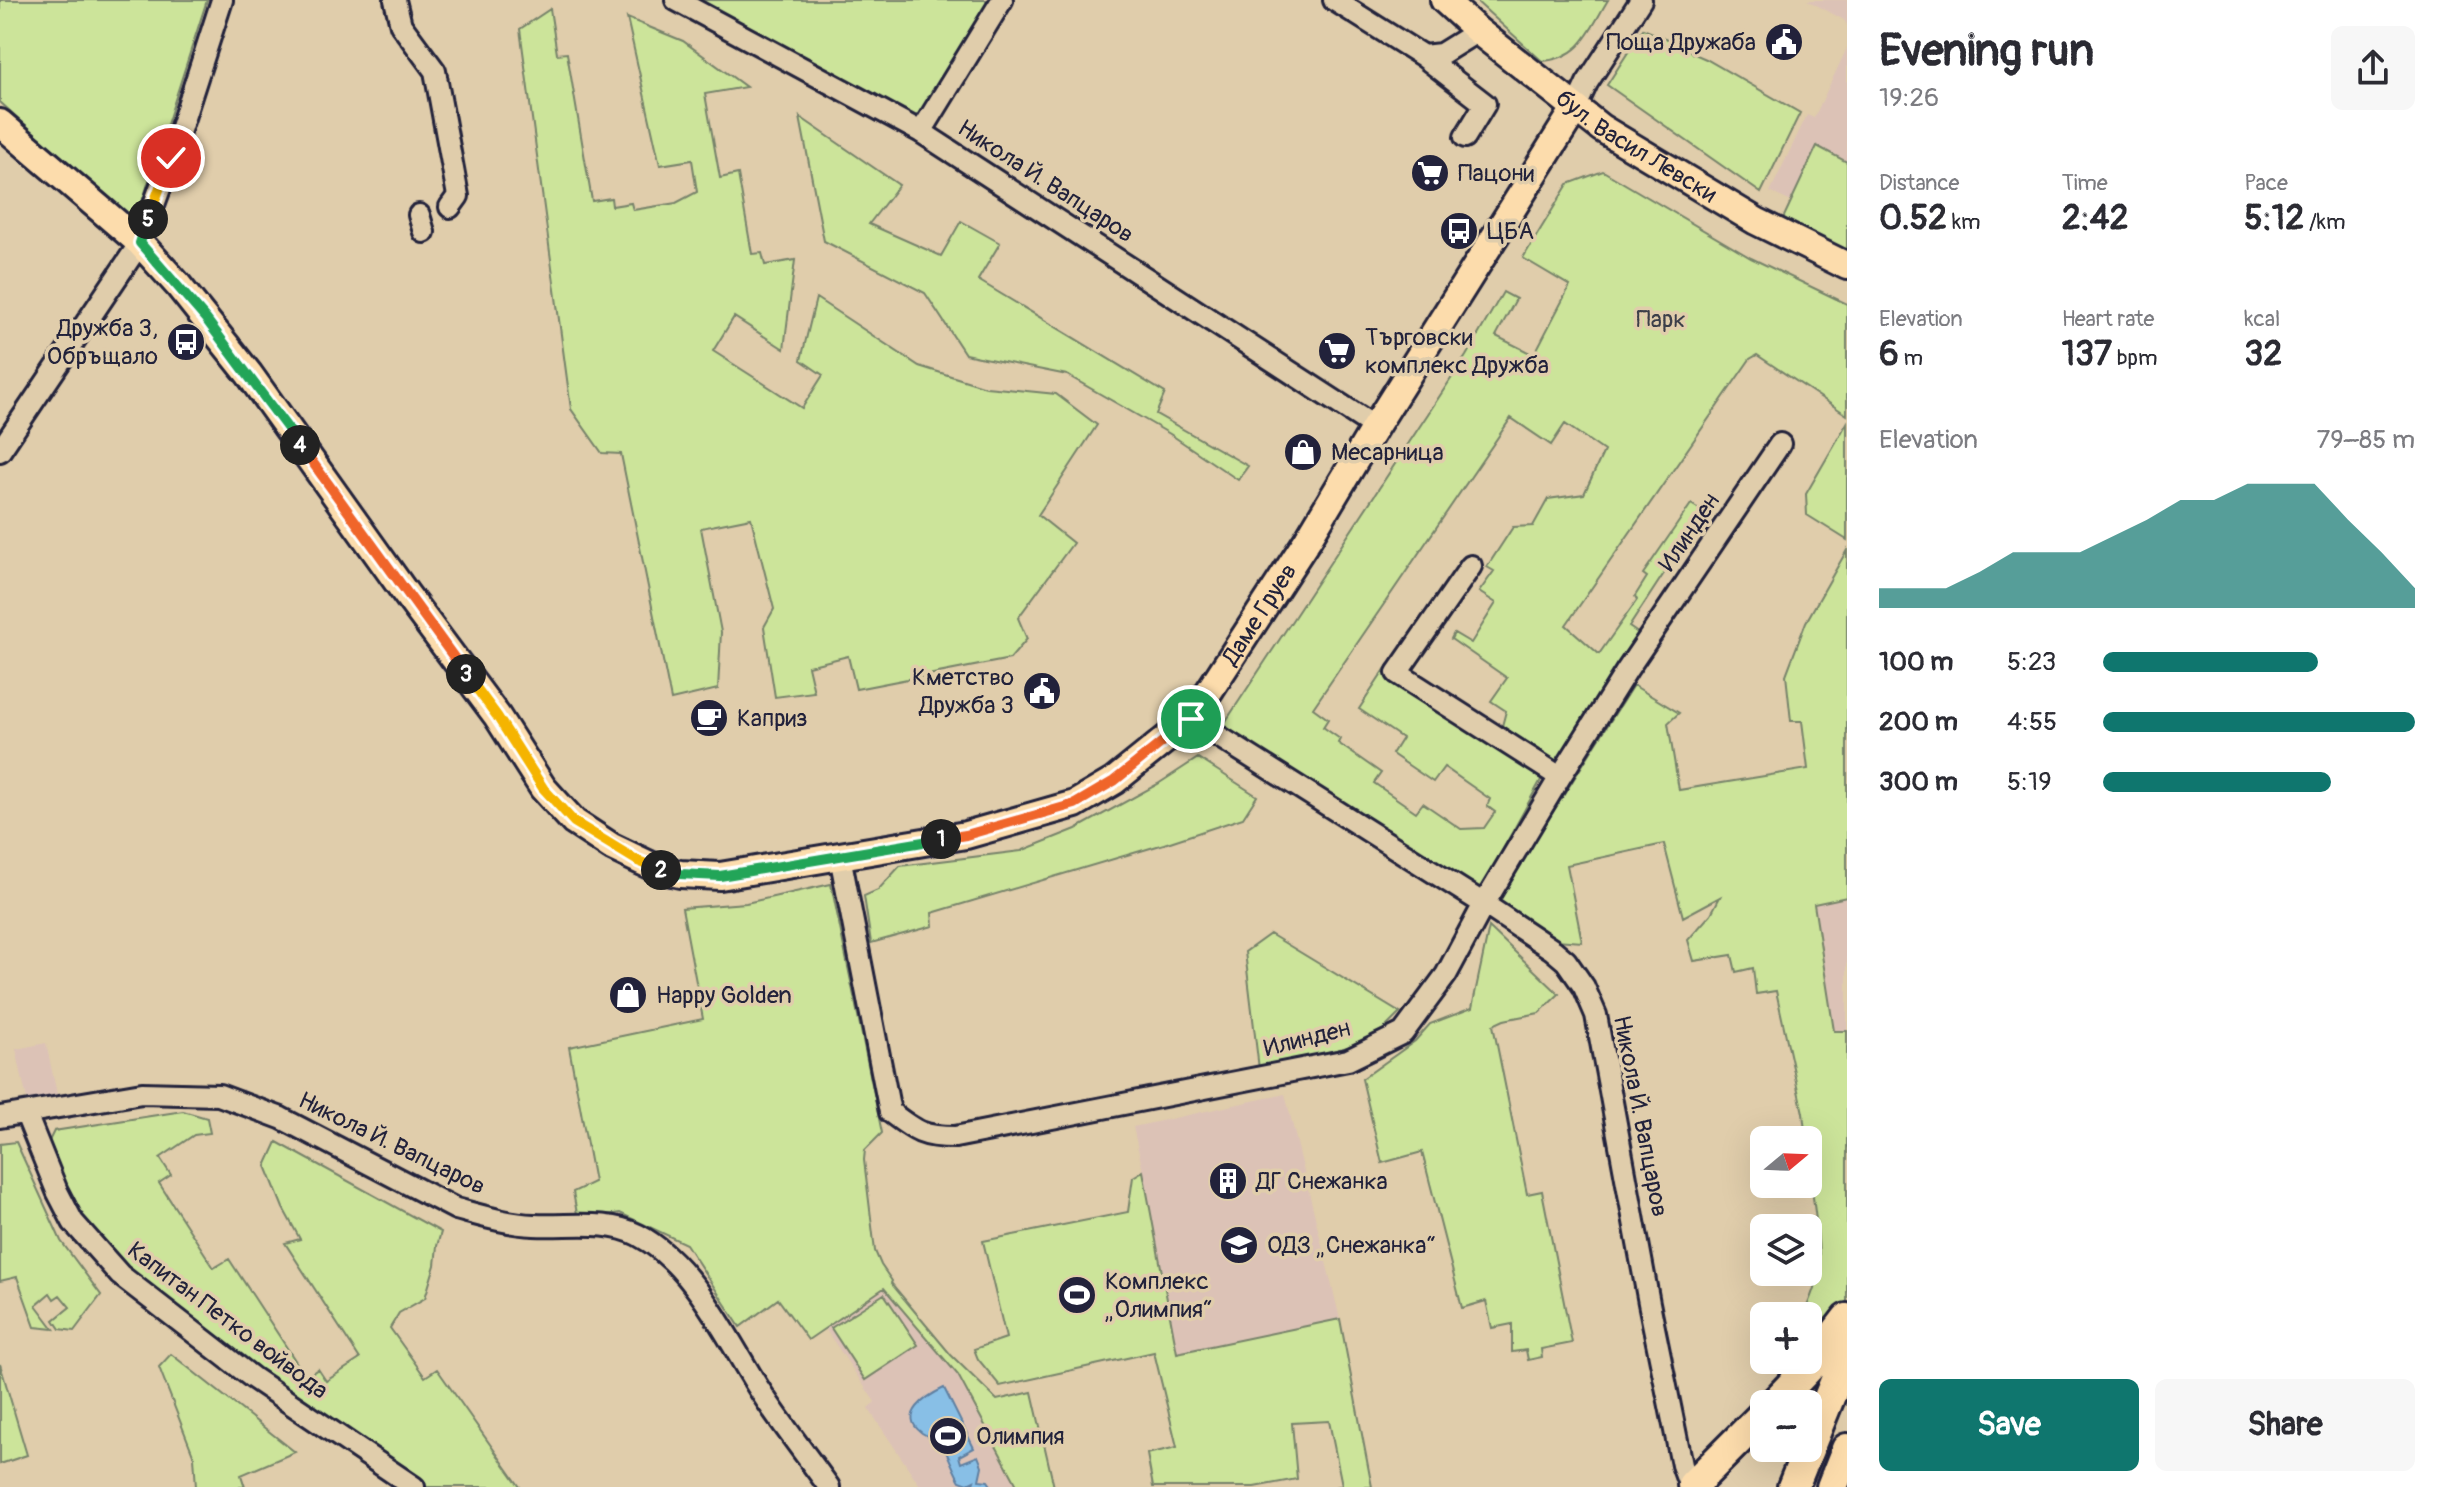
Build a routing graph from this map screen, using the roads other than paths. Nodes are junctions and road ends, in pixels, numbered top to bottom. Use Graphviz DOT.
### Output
graph roads {
  1 [pos="222,0"];
  2 [pos="395,0"];
  3 [pos="676,0"];
  4 [pos="1002,0"];
  5 [pos="1334,0"];
  6 [pos="1444,0"];
  7 [pos="1641,0"];
  8 [pos="1478,31"];
  9 [pos="1423,56"];
  10 [pos="1575,109"];
  11 [pos="0,123"];
  12 [pos="921,132"];
  13 [pos="1465,137"];
  14 [pos="450,207"];
  15 [pos="140,243"];
  16 [pos="1847,266"];
  17 [pos="1375,427"];
  18 [pos="1780,444"];
  19 [pos="0,451"];
  20 [pos="1471,566"];
  21 [pos="1191,719"];
  22 [pos="1560,777"];
  23 [pos="840,856"];
  24 [pos="1484,904"];
  25 [pos="26,1114"];
  26 [pos="0,1117"];
  27 [pos="1847,1319"];
  28 [pos="1822,1351"];
  29 [pos="1847,1352"];
  30 [pos="1822,1359"];
  31 [pos="1804,1374"];
  32 [pos="1791,1390"];
  33 [pos="1822,1404"];
  34 [pos="1750,1432"];
  35 [pos="1847,1449"];
  36 [pos="1800,1462"];
  37 [pos="1692,1486"];
  38 [pos="414,1487"];
  39 [pos="829,1487"];
  40 [pos="1793,1487"];
  41 [pos="1832,1487"];
  1 -- 15 [label="street"];
  2 -- 14 [label="street"];
  3 -- 12 [label="street, Никола Й. Вапцаров"];
  4 -- 12 [label="street"];
  5 -- 9 [label="street"];
  6 -- 8 [label="main road, бул. Васил Левски"];
  7 -- 10 [label="street"];
  8 -- 9 [label="street"];
  8 -- 10 [label="main road, бул. Васил Левски"];
  9 -- 13 [label="street"];
  10 -- 16 [label="main road, бул. Васил Левски"];
  10 -- 17 [label="main road, Даме Груев"];
  11 -- 15 [label="main road, Даме Груев"];
  12 -- 17 [label="street, Никола Й. Вапцаров"];
  15 -- 19 [label="street"];
  15 -- 23 [label="main road, Даме Груев"];
  17 -- 21 [label="main road, Даме Груев"];
  18 -- 22 [label="street, Илинден"];
  20 -- 22 [label="street"];
  21 -- 23 [label="main road, Даме Груев"];
  21 -- 24 [label="street, Никола Й. Вапцаров"];
  22 -- 24 [label="street, Илинден"];
  23 -- 24 [label="street, Илинден"];
  24 -- 37 [label="street, Никола Й. Вапцаров"];
  25 -- 26 [label="street, Никола Й. Вапцаров"];
  25 -- 38 [label="street, Капитан Петко войвода"];
  25 -- 39 [label="street, Никола Й. Вапцаров"];
  27 -- 28 [label="highway"];
  29 -- 30 [label="highway"];
  29 -- 33 [label="highway"];
  31 -- 32 [label="highway"];
  34 -- 37 [label="highway"];
  35 -- 41 [label="highway"];
  36 -- 40 [label="highway"];
}
